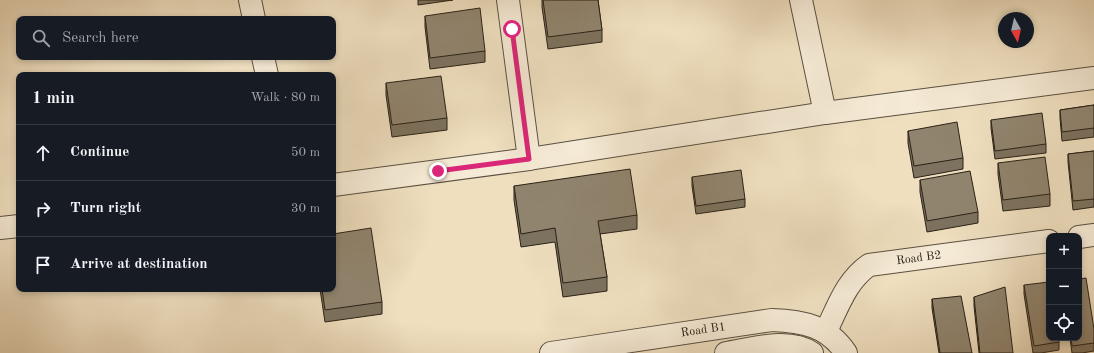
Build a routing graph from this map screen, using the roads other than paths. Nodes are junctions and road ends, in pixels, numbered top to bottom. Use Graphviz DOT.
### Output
graph roads {
  1 [pos="508,0"];
  2 [pos="801,0"];
  3 [pos="264,60"];
  4 [pos="266,72"];
  5 [pos="1094,78"];
  6 [pos="825,113"];
  7 [pos="529,159"];
  8 [pos="336,185"];
  9 [pos="16,226"];
  10 [pos="0,228"];
  11 [pos="1094,236"];
  12 [pos="1082,238"];
  13 [pos="1046,241"];
  14 [pos="826,331"];
  15 [pos="551,353"];
  16 [pos="726,353"];
  17 [pos="812,353"];
  18 [pos="846,353"];
  1 -- 7 [label="street"];
  2 -- 6 [label="street"];
  3 -- 4 [label="street"];
  5 -- 6 [label="street"];
  6 -- 7 [label="street"];
  7 -- 8 [label="street"];
  9 -- 10 [label="street"];
  11 -- 12 [label="street"];
  13 -- 14 [label="street, Road B2"];
  14 -- 15 [label="street, Road B1"];
  14 -- 18 [label="street, Road B1"];
  16 -- 17 [label="street"];
}
